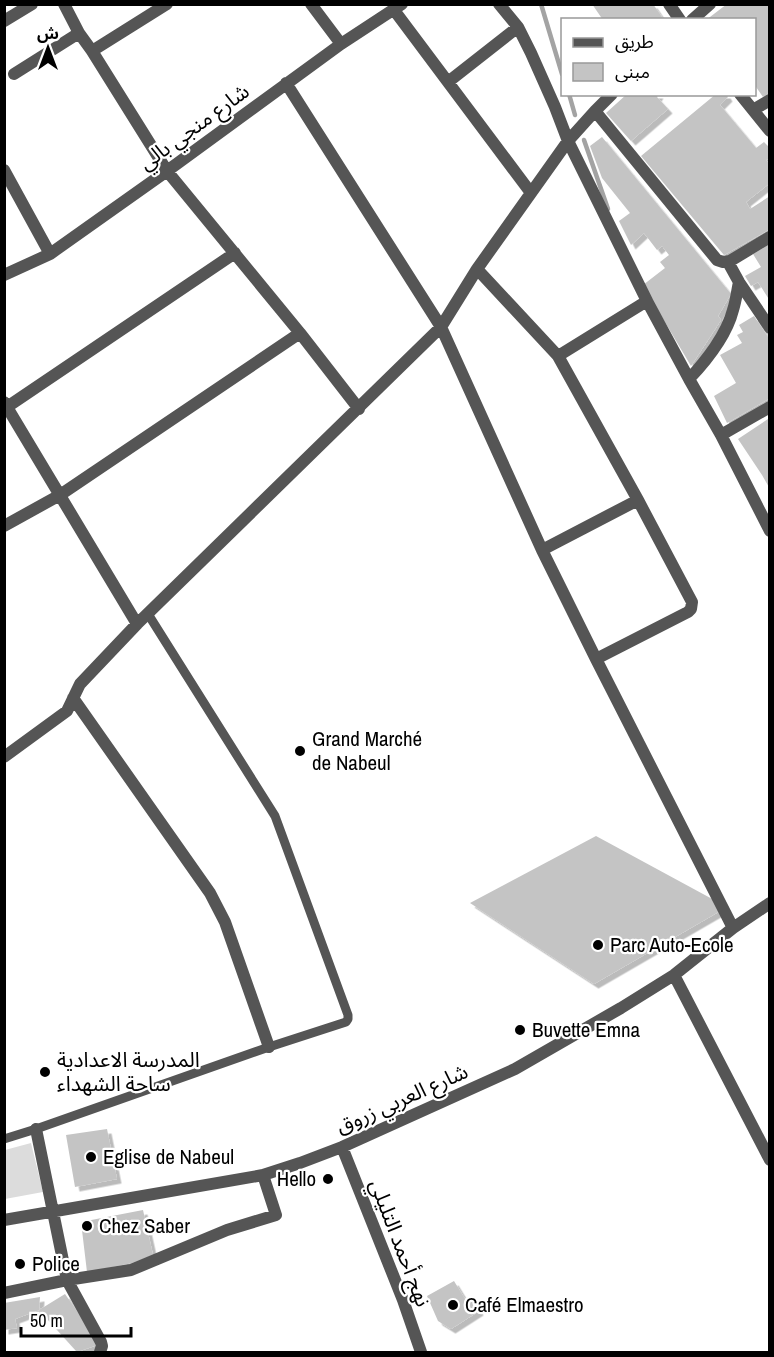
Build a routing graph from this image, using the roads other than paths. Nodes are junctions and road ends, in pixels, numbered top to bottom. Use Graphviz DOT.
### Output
graph roads {
  1 [pos="64,4"];
  2 [pos="167,4"];
  3 [pos="311,4"];
  4 [pos="499,4"];
  5 [pos="669,4"];
  6 [pos="710,4"];
  7 [pos="29,5"];
  8 [pos="398,8"];
  9 [pos="679,18"];
  10 [pos="694,18"];
  11 [pos="4,21"];
  12 [pos="518,27"];
  13 [pos="79,33"];
  14 [pos="341,44"];
  15 [pos="92,51"];
  16 [pos="15,74"];
  17 [pos="448,82"];
  18 [pos="286,83"];
  19 [pos="610,96"];
  20 [pos="742,96"];
  21 [pos="770,100"];
  22 [pos="753,110"];
  23 [pos="595,111"];
  24 [pos="770,131"];
  25 [pos="568,141"];
  26 [pos="4,170"];
  27 [pos="167,171"];
  28 [pos="531,193"];
  29 [pos="770,237"];
  30 [pos="235,253"];
  31 [pos="50,254"];
  32 [pos="728,262"];
  33 [pos="477,269"];
  34 [pos="4,275"];
  35 [pos="739,282"];
  36 [pos="647,301"];
  37 [pos="441,327"];
  38 [pos="770,328"];
  39 [pos="300,333"];
  40 [pos="558,356"];
  41 [pos="689,379"];
  42 [pos="6,404"];
  43 [pos="770,407"];
  44 [pos="359,409"];
  45 [pos="721,435"];
  46 [pos="60,495"];
  47 [pos="638,500"];
  48 [pos="4,526"];
  49 [pos="770,531"];
  50 [pos="542,550"];
  51 [pos="148,614"];
  52 [pos="137,624"];
  53 [pos="596,659"];
  54 [pos="73,698"];
  55 [pos="4,757"];
  56 [pos="770,903"];
  57 [pos="733,928"];
  58 [pos="674,975"];
  59 [pos="269,1047"];
  60 [pos="36,1129"];
  61 [pos="4,1139"];
  62 [pos="342,1147"];
  63 [pos="770,1160"];
  64 [pos="263,1174"];
  65 [pos="53,1211"];
  66 [pos="4,1220"];
  67 [pos="67,1280"];
  68 [pos="4,1293"];
  69 [pos="100,1353"];
  70 [pos="422,1353"];
  1 -- 13 [label="street"];
  2 -- 15 [label="street"];
  3 -- 14 [label="street"];
  4 -- 12 [label="street"];
  5 -- 9 [label="street"];
  6 -- 10 [label="street"];
  7 -- 11 [label="street"];
  8 -- 14 [label="street, شارع منجي بالي"];
  8 -- 17 [label="street"];
  12 -- 17 [label="street"];
  12 -- 25 [label="street"];
  13 -- 15 [label="street"];
  13 -- 16 [label="street"];
  14 -- 18 [label="street, شارع منجي بالي"];
  15 -- 27 [label="street"];
  17 -- 28 [label="street"];
  18 -- 27 [label="street, شارع منجي بالي"];
  18 -- 37 [label="street"];
  19 -- 23 [label="street"];
  20 -- 22 [label="street"];
  21 -- 22 [label="street"];
  22 -- 24 [label="street"];
  23 -- 25 [label="street"];
  23 -- 32 [label="street"];
  25 -- 28 [label="street"];
  25 -- 36 [label="street"];
  26 -- 31 [label="street"];
  27 -- 30 [label="street"];
  27 -- 31 [label="street, شارع منجي بالي"];
  28 -- 33 [label="street"];
  29 -- 32 [label="street"];
  30 -- 39 [label="street"];
  30 -- 42 [label="street"];
  31 -- 34 [label="street, شارع منجي بالي"];
  32 -- 35 [label="street"];
  33 -- 37 [label="street"];
  33 -- 40 [label="street"];
  35 -- 38 [label="street"];
  35 -- 41 [label="street"];
  36 -- 40 [label="street"];
  36 -- 41 [label="street"];
  37 -- 44 [label="street"];
  37 -- 50 [label="street"];
  39 -- 44 [label="street"];
  39 -- 46 [label="street"];
  40 -- 47 [label="street"];
  41 -- 45 [label="street"];
  42 -- 46 [label="street"];
  43 -- 45 [label="street"];
  44 -- 51 [label="street"];
  45 -- 49 [label="street"];
  46 -- 48 [label="street"];
  46 -- 52 [label="street"];
  47 -- 50 [label="street"];
  47 -- 53 [label="street"];
  50 -- 53 [label="street"];
  51 -- 52 [label="street"];
  51 -- 59 [label="street"];
  52 -- 54 [label="street"];
  53 -- 57 [label="street"];
  54 -- 55 [label="street"];
  54 -- 59 [label="street"];
  56 -- 57 [label="street, شارع العربي زروق"];
  57 -- 58 [label="street, شارع العربي زروق"];
  58 -- 62 [label="street, شارع العربي زروق"];
  58 -- 63 [label="street"];
  59 -- 60 [label="street"];
  60 -- 61 [label="street"];
  60 -- 65 [label="street"];
  62 -- 64 [label="street, شارع العربي زروق"];
  62 -- 70 [label="street, نهج أحمد التليلي"];
  64 -- 65 [label="street, شارع العربي زروق"];
  64 -- 67 [label="street"];
  65 -- 66 [label="street, شارع العربي زروق"];
  65 -- 67 [label="street"];
  67 -- 68 [label="street"];
  67 -- 69 [label="street"];
}
